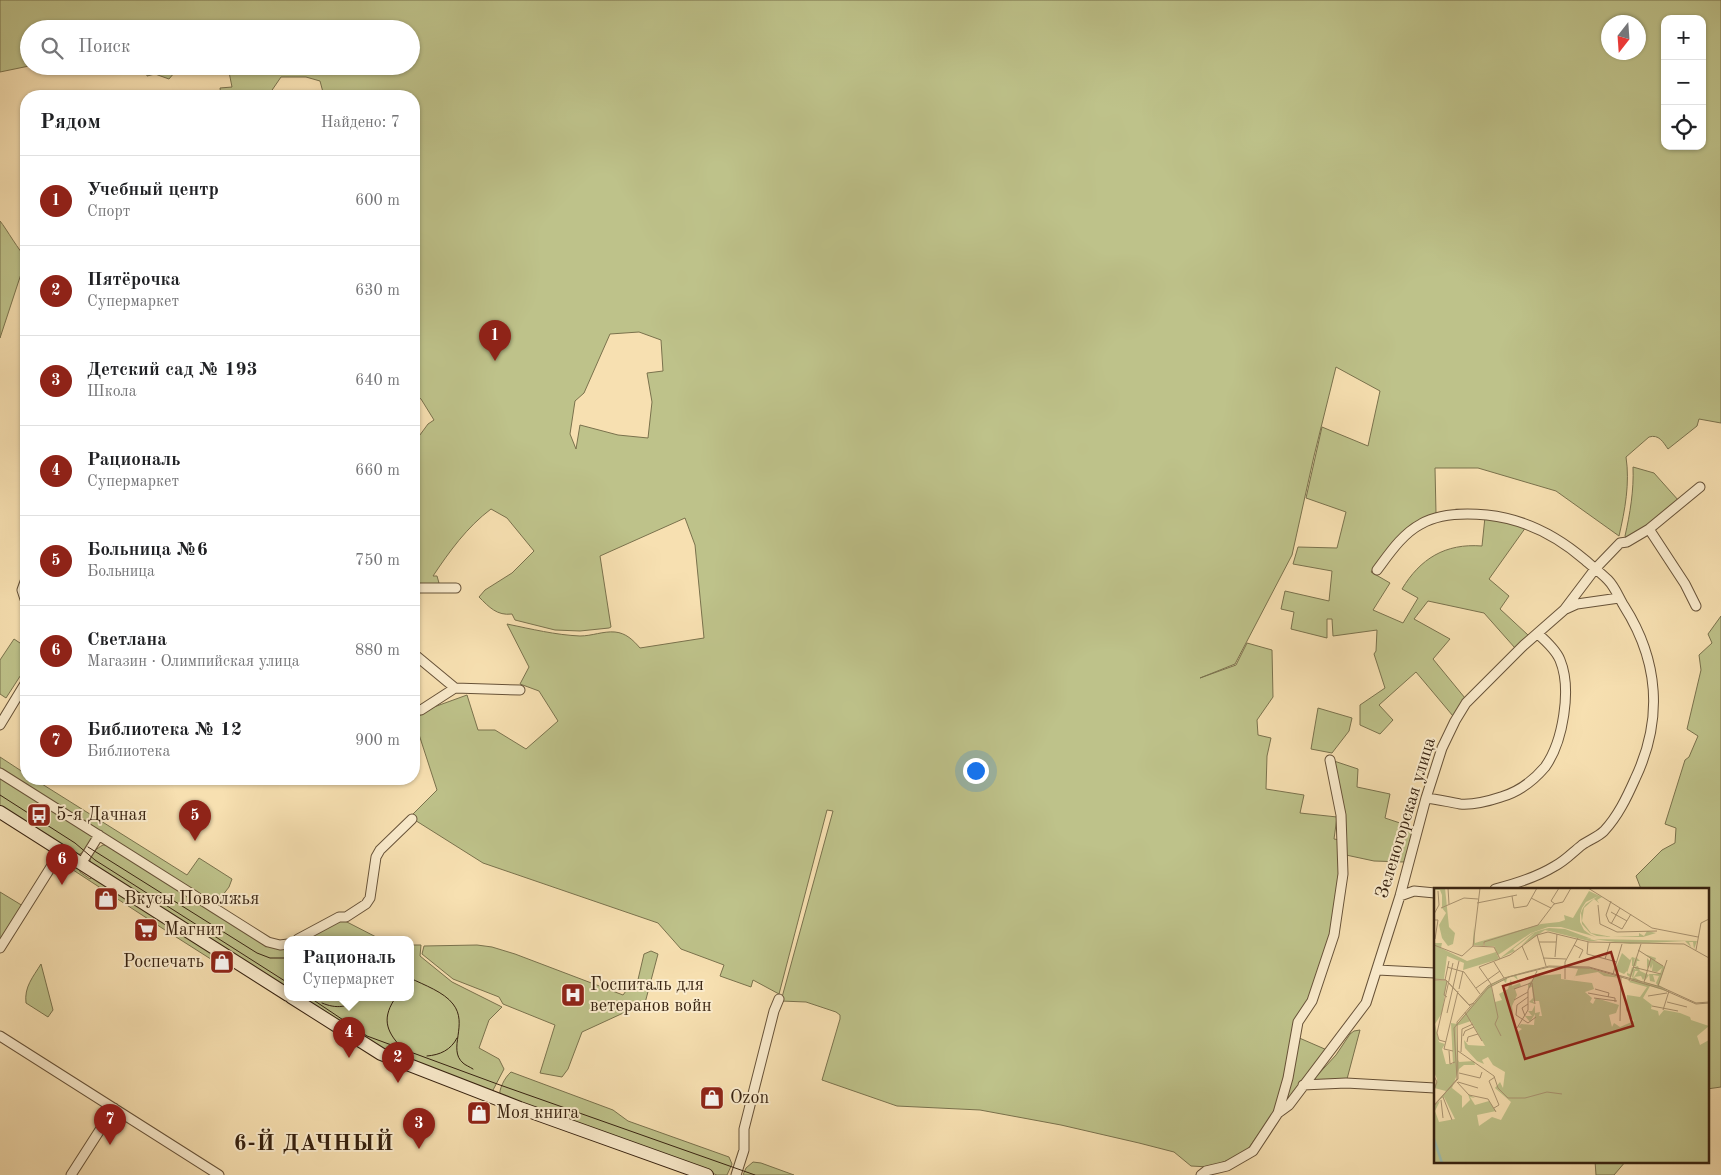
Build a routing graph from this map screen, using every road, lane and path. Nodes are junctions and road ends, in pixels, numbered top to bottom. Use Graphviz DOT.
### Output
graph roads {
  1 [pos="1700,487"];
  2 [pos="1649,529"];
  3 [pos="1595,569"];
  4 [pos="1377,570"];
  5 [pos="420,588"];
  6 [pos="456,588"];
  7 [pos="1619,598"];
  8 [pos="1696,606"];
  9 [pos="1564,610"];
  10 [pos="1538,634"];
  11 [pos="420,659"];
  12 [pos="455,688"];
  13 [pos="520,690"];
  14 [pos="20,692"];
  15 [pos="420,710"];
  16 [pos="0,725"];
  17 [pos="1330,760"];
  18 [pos="0,773"];
  19 [pos="1426,798"];
  20 [pos="0,812"];
  21 [pos="412,819"];
  22 [pos="99,836"];
  23 [pos="61,851"];
  24 [pos="82,864"];
  25 [pos="1498,888"];
  26 [pos="1434,893"];
  27 [pos="1400,896"];
  28 [pos="304,936"];
  29 [pos="284,944"];
  30 [pos="0,948"];
  31 [pos="1378,970"];
  32 [pos="1434,973"];
  33 [pos="284,993"];
  34 [pos="779,998"];
  35 [pos="297,1001"];
  36 [pos="0,1036"];
  37 [pos="1303,1085"];
  38 [pos="1434,1088"];
  39 [pos="114,1108"];
  40 [pos="1278,1113"];
  41 [pos="70,1175"];
  42 [pos="219,1175"];
  43 [pos="707,1175"];
  44 [pos="736,1175"];
  45 [pos="1202,1175"];
  1 -- 2 [label="street, Зеленогорская улица"];
  2 -- 3 [label="street, Зеленогорская улица"];
  2 -- 8 [label="street"];
  3 -- 4 [label="street"];
  3 -- 7 [label="street"];
  3 -- 9 [label="street, Зеленогорская улица"];
  5 -- 6 [label="street"];
  7 -- 9 [label="street"];
  7 -- 25 [label="street"];
  9 -- 10 [label="street, Зеленогорская улица"];
  10 -- 19 [label="street, Зеленогорская улица"];
  10 -- 19 [label="street"];
  11 -- 12 [label="street"];
  12 -- 13 [label="street"];
  12 -- 15 [label="street"];
  14 -- 16 [label="street"];
  17 -- 40 [label="street"];
  18 -- 22 [label="street"];
  19 -- 27 [label="street, Зеленогорская улица"];
  20 -- 23 [label="street"];
  21 -- 28 [label="street"];
  22 -- 24 [label="street"];
  22 -- 29 [label="street"];
  23 -- 24 [label="street"];
  23 -- 30 [label="street"];
  24 -- 33 [label="street"];
  26 -- 27 [label="street"];
  27 -- 31 [label="street, Зеленогорская улица"];
  31 -- 32 [label="street"];
  31 -- 37 [label="street, Зеленогорская улица"];
  34 -- 44 [label="street"];
  35 -- 43 [label="street"];
  36 -- 39 [label="street"];
  37 -- 38 [label="street"];
  37 -- 40 [label="street, Зеленогорская улица"];
  39 -- 41 [label="street"];
  39 -- 42 [label="street"];
  40 -- 45 [label="street"];
}
